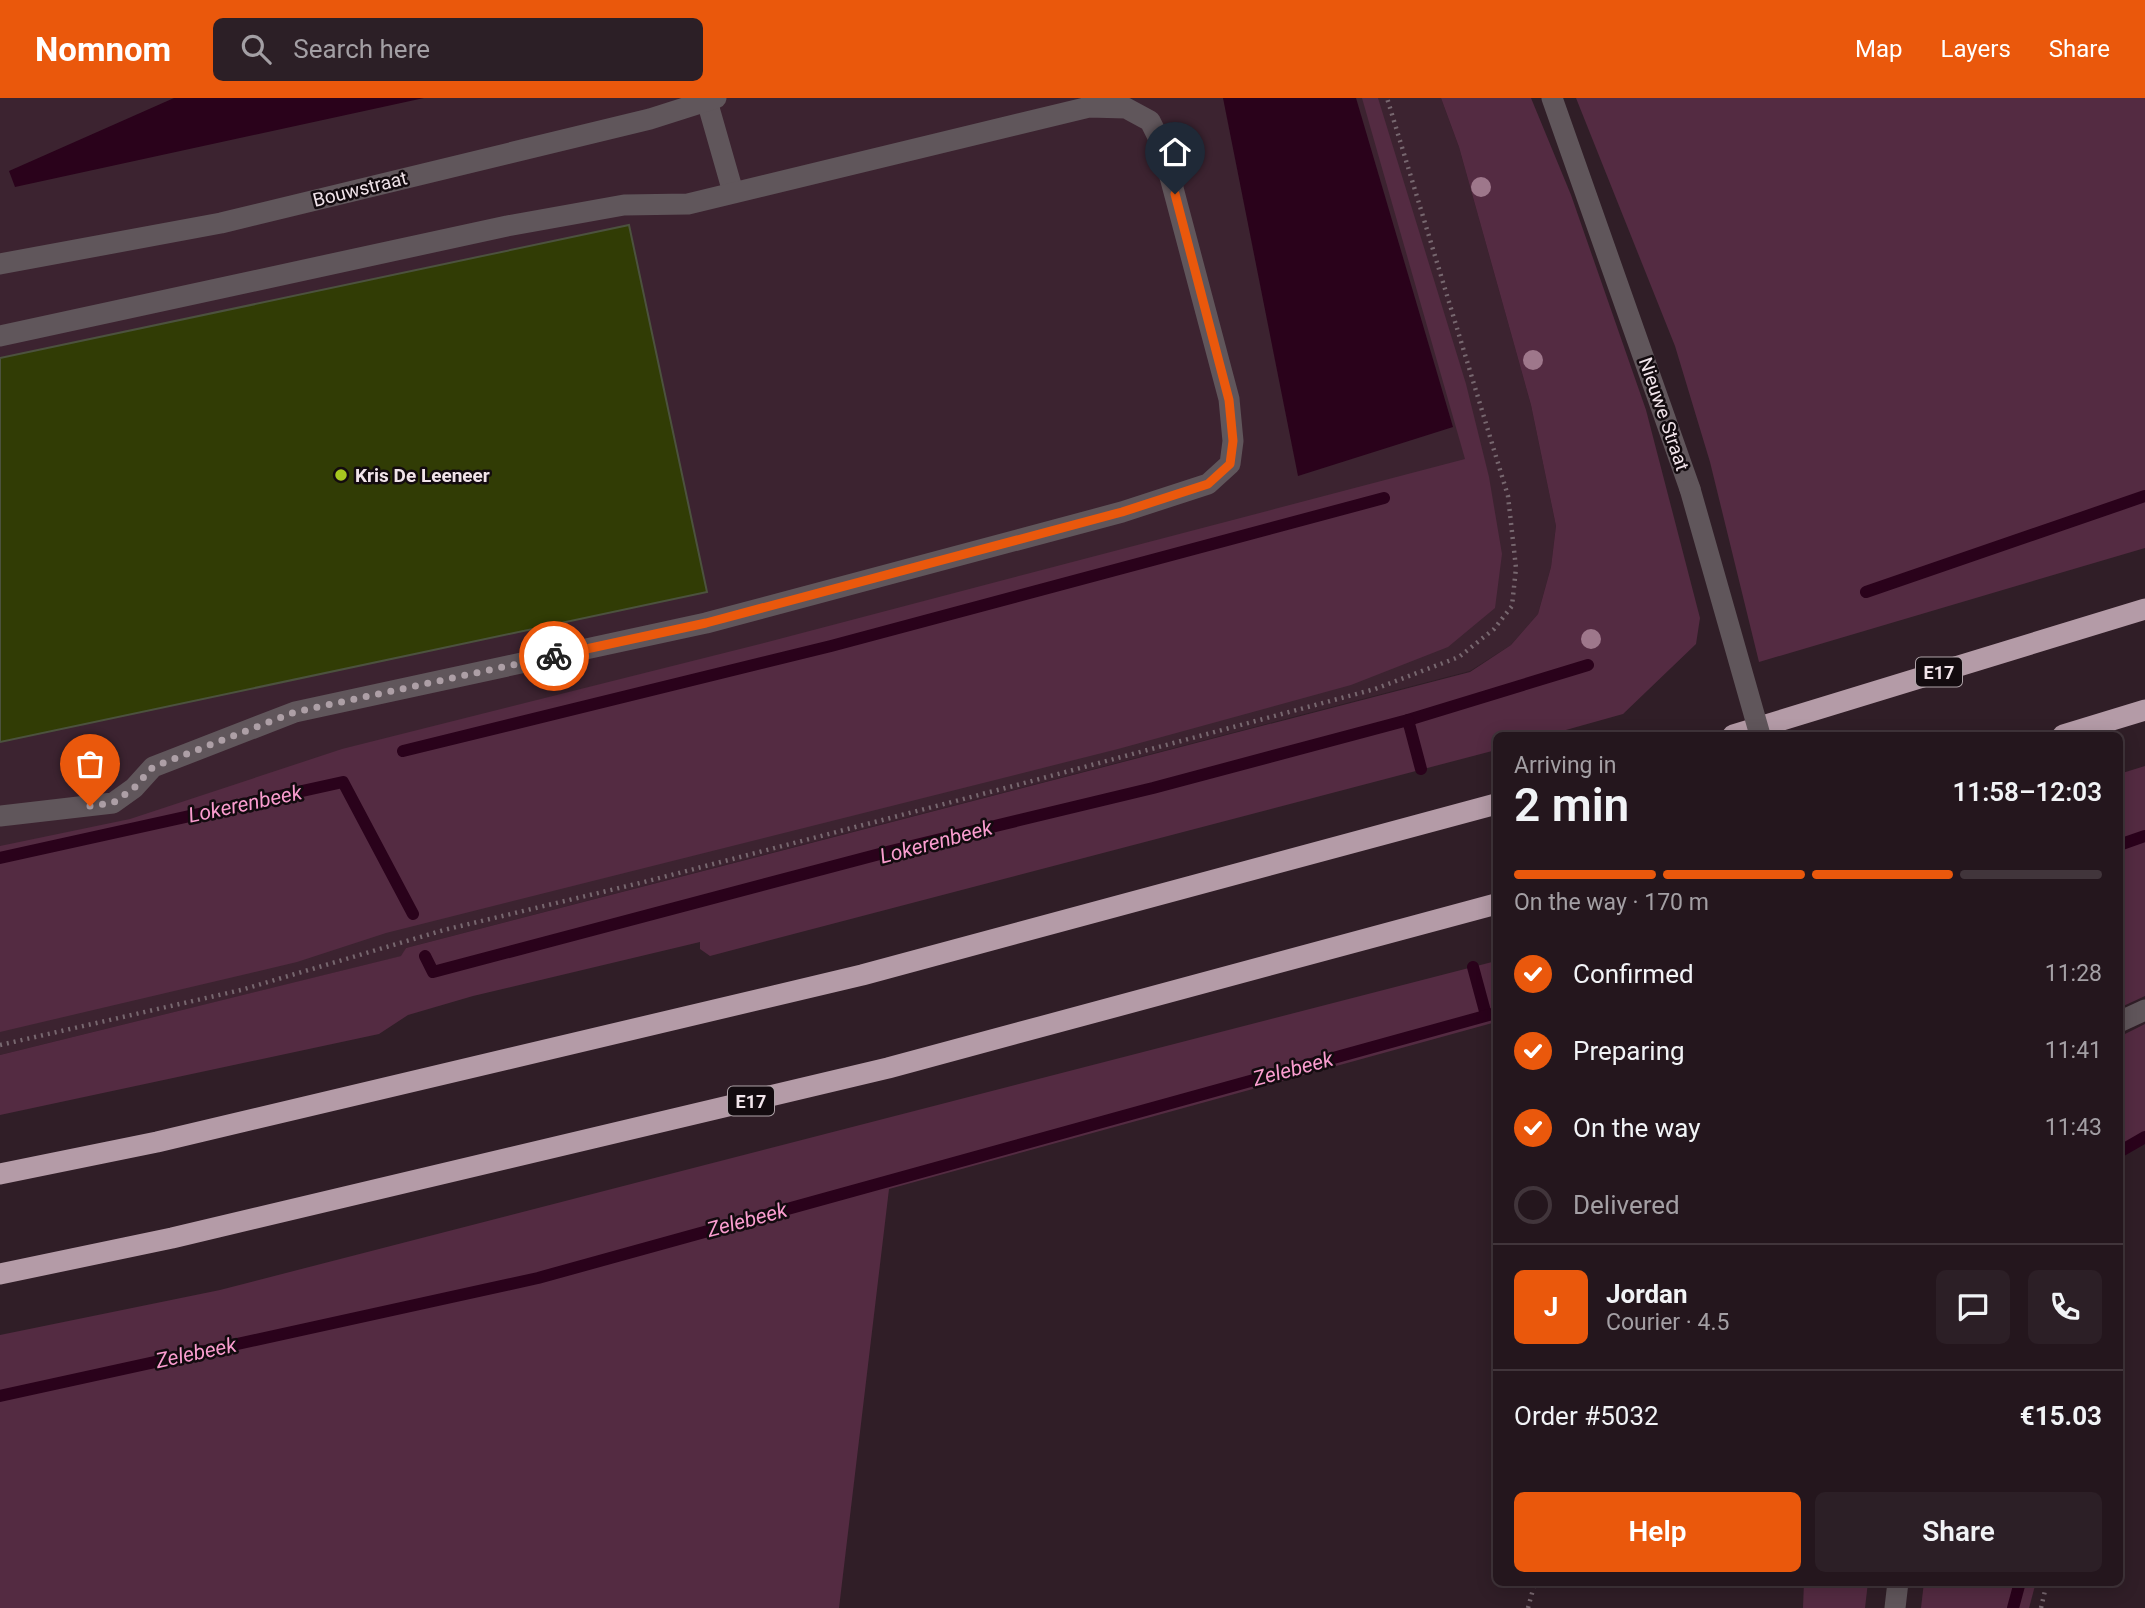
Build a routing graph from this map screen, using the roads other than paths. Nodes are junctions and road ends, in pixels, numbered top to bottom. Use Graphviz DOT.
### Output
graph roads {
  1 [pos="1552,98"];
  2 [pos="711,99"];
  3 [pos="658,107"];
  4 [pos="733,192"];
  5 [pos="0,264"];
  6 [pos="0,336"];
  7 [pos="2145,609"];
  8 [pos="2145,710"];
  9 [pos="1743,732"];
  10 [pos="1759,732"];
  11 [pos="2073,732"];
  12 [pos="1493,805"];
  13 [pos="0,816"];
  14 [pos="1493,905"];
  15 [pos="2145,1010"];
  16 [pos="2123,1020"];
  17 [pos="0,1174"];
  18 [pos="0,1274"];
  19 [pos="1898,1586"];
  20 [pos="1895,1608"];
  1 -- 10 [label="street, Nieuwe Straat, bridge"];
  2 -- 3 [label="street, Bouwstraat"];
  2 -- 4 [label="street"];
  3 -- 5 [label="street, Bouwstraat"];
  4 -- 6 [label="street"];
  4 -- 13 [label="street"];
  7 -- 9 [label="highway, E17"];
  8 -- 11 [label="highway"];
  12 -- 17 [label="highway"];
  14 -- 18 [label="highway, E17"];
  15 -- 16 [label="street"];
  19 -- 20 [label="street"];
}
